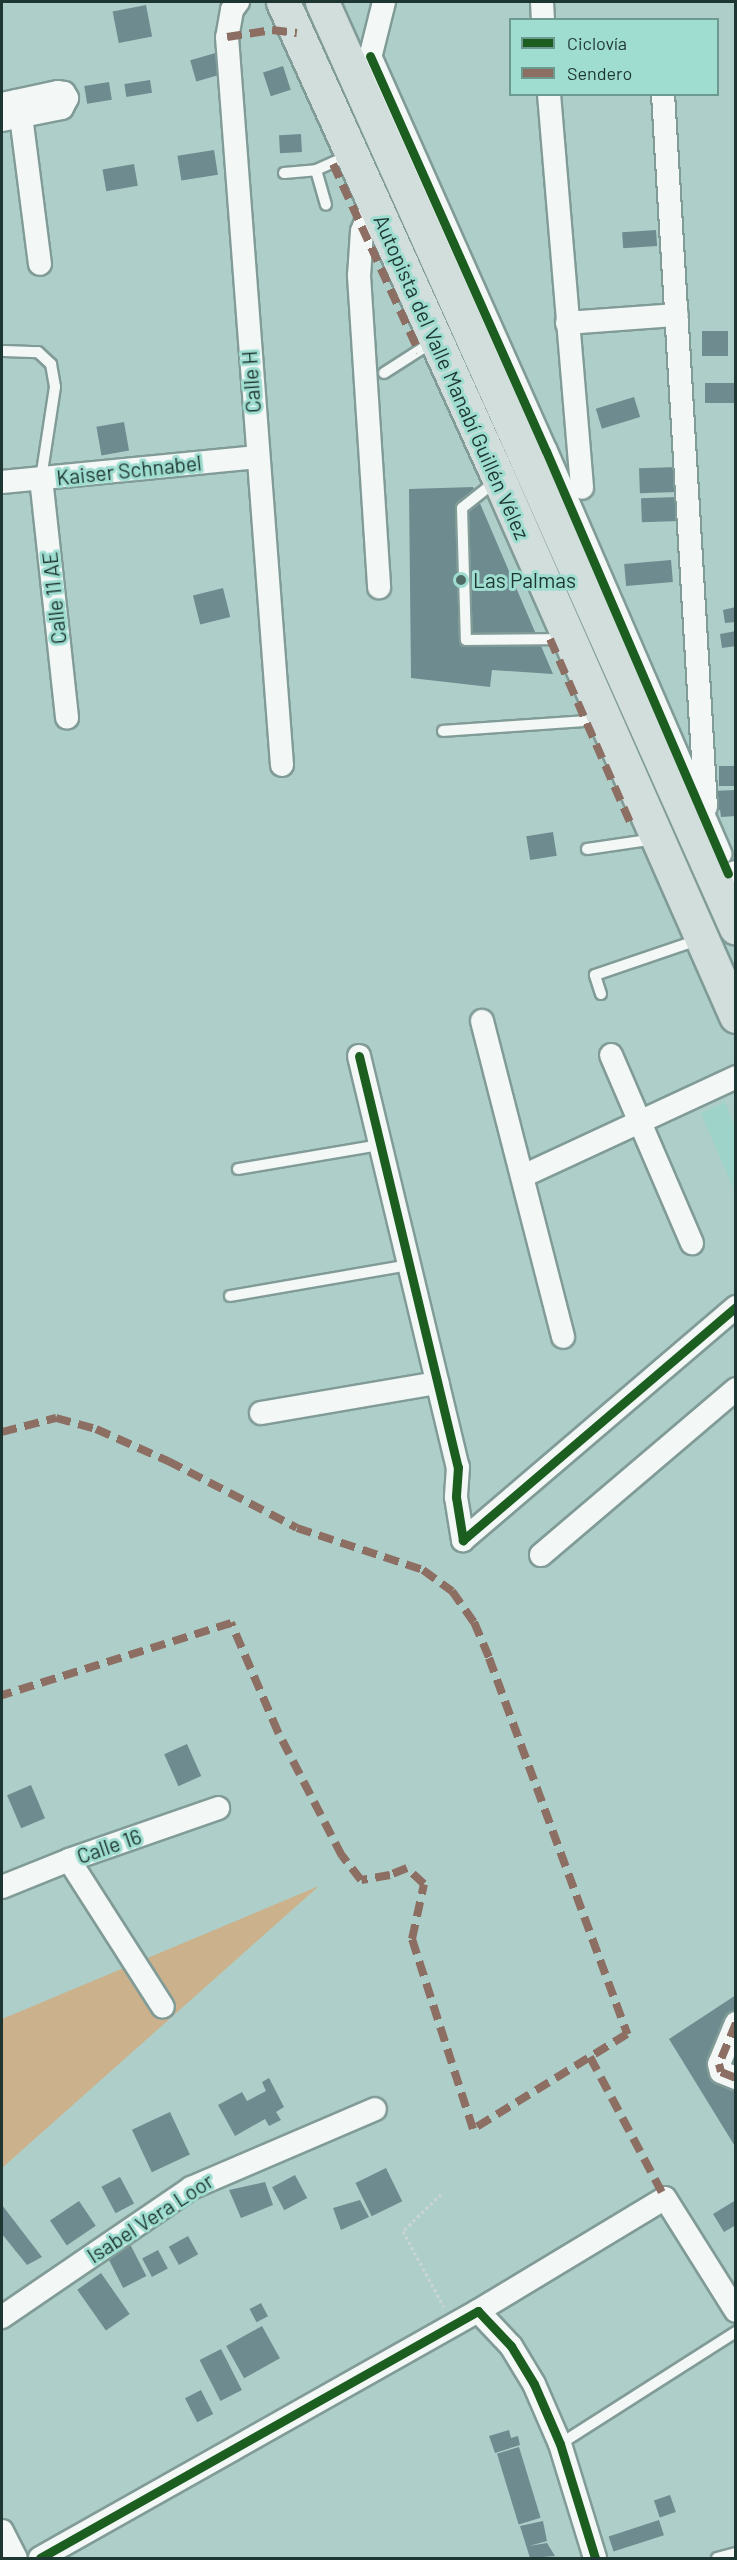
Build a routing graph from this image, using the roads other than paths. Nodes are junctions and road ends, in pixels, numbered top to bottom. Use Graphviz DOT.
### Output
graph roads {
  1 [pos="238,2"];
  2 [pos="283,2"];
  3 [pos="322,2"];
  4 [pos="384,2"];
  5 [pos="542,2"];
  6 [pos="543,18"];
  7 [pos="370,56"];
  8 [pos="362,89"];
  9 [pos="549,96"];
  10 [pos="663,96"];
  11 [pos="10,110"];
  12 [pos="351,155"];
  13 [pos="315,170"];
  14 [pos="284,173"];
  15 [pos="373,203"];
  16 [pos="326,205"];
  17 [pos="399,261"];
  18 [pos="40,264"];
  19 [pos="359,276"];
  20 [pos="677,315"];
  21 [pos="567,323"];
  22 [pos="434,341"];
  23 [pos="4,351"];
  24 [pos="384,373"];
  25 [pos="576,434"];
  26 [pos="537,456"];
  27 [pos="257,457"];
  28 [pos="41,478"];
  29 [pos="499,479"];
  30 [pos="2,482"];
  31 [pos="582,488"];
  32 [pos="379,587"];
  33 [pos="570,638"];
  34 [pos="67,718"];
  35 [pos="605,720"];
  36 [pos="443,731"];
  37 [pos="282,765"];
  38 [pos="707,822"];
  39 [pos="657,839"];
  40 [pos="587,849"];
  41 [pos="721,872"];
  42 [pos="735,928"];
  43 [pos="702,939"];
  44 [pos="601,994"];
  45 [pos="735,1016"];
  46 [pos="482,1022"];
  47 [pos="611,1055"];
  48 [pos="359,1056"];
  49 [pos="735,1077"];
  50 [pos="640,1122"];
  51 [pos="380,1145"];
  52 [pos="238,1169"];
  53 [pos="523,1176"];
  54 [pos="692,1244"];
  55 [pos="409,1265"];
  56 [pos="230,1296"];
  57 [pos="735,1307"];
  58 [pos="563,1337"];
  59 [pos="437,1383"];
  60 [pos="735,1389"];
  61 [pos="261,1413"];
  62 [pos="541,1555"];
  63 [pos="219,1808"];
  64 [pos="69,1860"];
  65 [pos="2,1887"];
  66 [pos="163,2007"];
  67 [pos="735,2023"];
  68 [pos="735,2078"];
  69 [pos="375,2109"];
  70 [pos="478,2311"];
  71 [pos="735,2311"];
  72 [pos="2,2317"];
  73 [pos="735,2332"];
  74 [pos="560,2444"];
  75 [pos="2,2531"];
  76 [pos="735,2553"];
  77 [pos="15,2559"];
  78 [pos="40,2559"];
  79 [pos="595,2559"];
  80 [pos="717,2559"];
  1 -- 27 [label="street, Calle H"];
  2 -- 12 [label="main road, Autopista del Valle Manabí Guillén Vélez"];
  3 -- 8 [label="main road, Autopista del Valle Manabí Guillén Vélez"];
  4 -- 7 [label="street"];
  5 -- 6 [label="street"];
  7 -- 8 [label="street"];
  7 -- 26 [label="street"];
  8 -- 26 [label="main road, Autopista del Valle Manabí Guillén Vélez"];
  9 -- 21 [label="street"];
  10 -- 20 [label="street"];
  11 -- 18 [label="street"];
  12 -- 13 [label="lane"];
  12 -- 15 [label="main road, Autopista del Valle Manabí Guillén Vélez"];
  13 -- 14 [label="lane"];
  13 -- 16 [label="lane"];
  15 -- 17 [label="main road, Autopista del Valle Manabí Guillén Vélez"];
  15 -- 19 [label="street"];
  17 -- 19 [label="street"];
  17 -- 22 [label="main road, Autopista del Valle Manabí Guillén Vélez"];
  19 -- 32 [label="street"];
  20 -- 21 [label="street"];
  20 -- 38 [label="street"];
  21 -- 25 [label="street"];
  22 -- 24 [label="lane"];
  22 -- 29 [label="main road, Autopista del Valle Manabí Guillén Vélez"];
  23 -- 28 [label="lane"];
  25 -- 26 [label="street"];
  25 -- 31 [label="street"];
  26 -- 38 [label="street"];
  26 -- 41 [label="main road, Autopista del Valle Manabí Guillén Vélez"];
  27 -- 28 [label="street, Kaiser Schnabel"];
  27 -- 37 [label="street, Calle H"];
  28 -- 30 [label="street, Kaiser Schnabel"];
  28 -- 34 [label="street, Calle 11 AE"];
  29 -- 33 [label="main road, Autopista del Valle Manabí Guillén Vélez"];
  29 -- 33 [label="lane"];
  33 -- 35 [label="main road, Autopista del Valle Manabí Guillén Vélez"];
  35 -- 36 [label="lane"];
  35 -- 39 [label="main road, Autopista del Valle Manabí Guillén Vélez"];
  38 -- 41 [label="street"];
  39 -- 40 [label="lane"];
  39 -- 43 [label="main road, Autopista del Valle Manabí Guillén Vélez"];
  41 -- 42 [label="main road, Autopista del Valle Manabí Guillén Vélez"];
  43 -- 44 [label="lane"];
  43 -- 45 [label="main road, Autopista del Valle Manabí Guillén Vélez"];
  46 -- 53 [label="street"];
  47 -- 50 [label="street"];
  48 -- 51 [label="street"];
  49 -- 50 [label="street"];
  50 -- 53 [label="street"];
  50 -- 54 [label="street"];
  51 -- 52 [label="lane"];
  51 -- 55 [label="street"];
  53 -- 58 [label="street"];
  55 -- 56 [label="lane"];
  55 -- 59 [label="street"];
  57 -- 59 [label="street"];
  59 -- 61 [label="street"];
  60 -- 62 [label="street"];
  63 -- 64 [label="street, Calle 16"];
  64 -- 65 [label="street, Calle 16"];
  64 -- 66 [label="street"];
  67 -- 68 [label="street"];
  69 -- 72 [label="street, Isabel Vera Loor"];
  70 -- 71 [label="street"];
  70 -- 74 [label="street"];
  70 -- 78 [label="street"];
  73 -- 74 [label="lane"];
  74 -- 79 [label="street"];
  75 -- 77 [label="street"];
  76 -- 80 [label="lane"];
}
